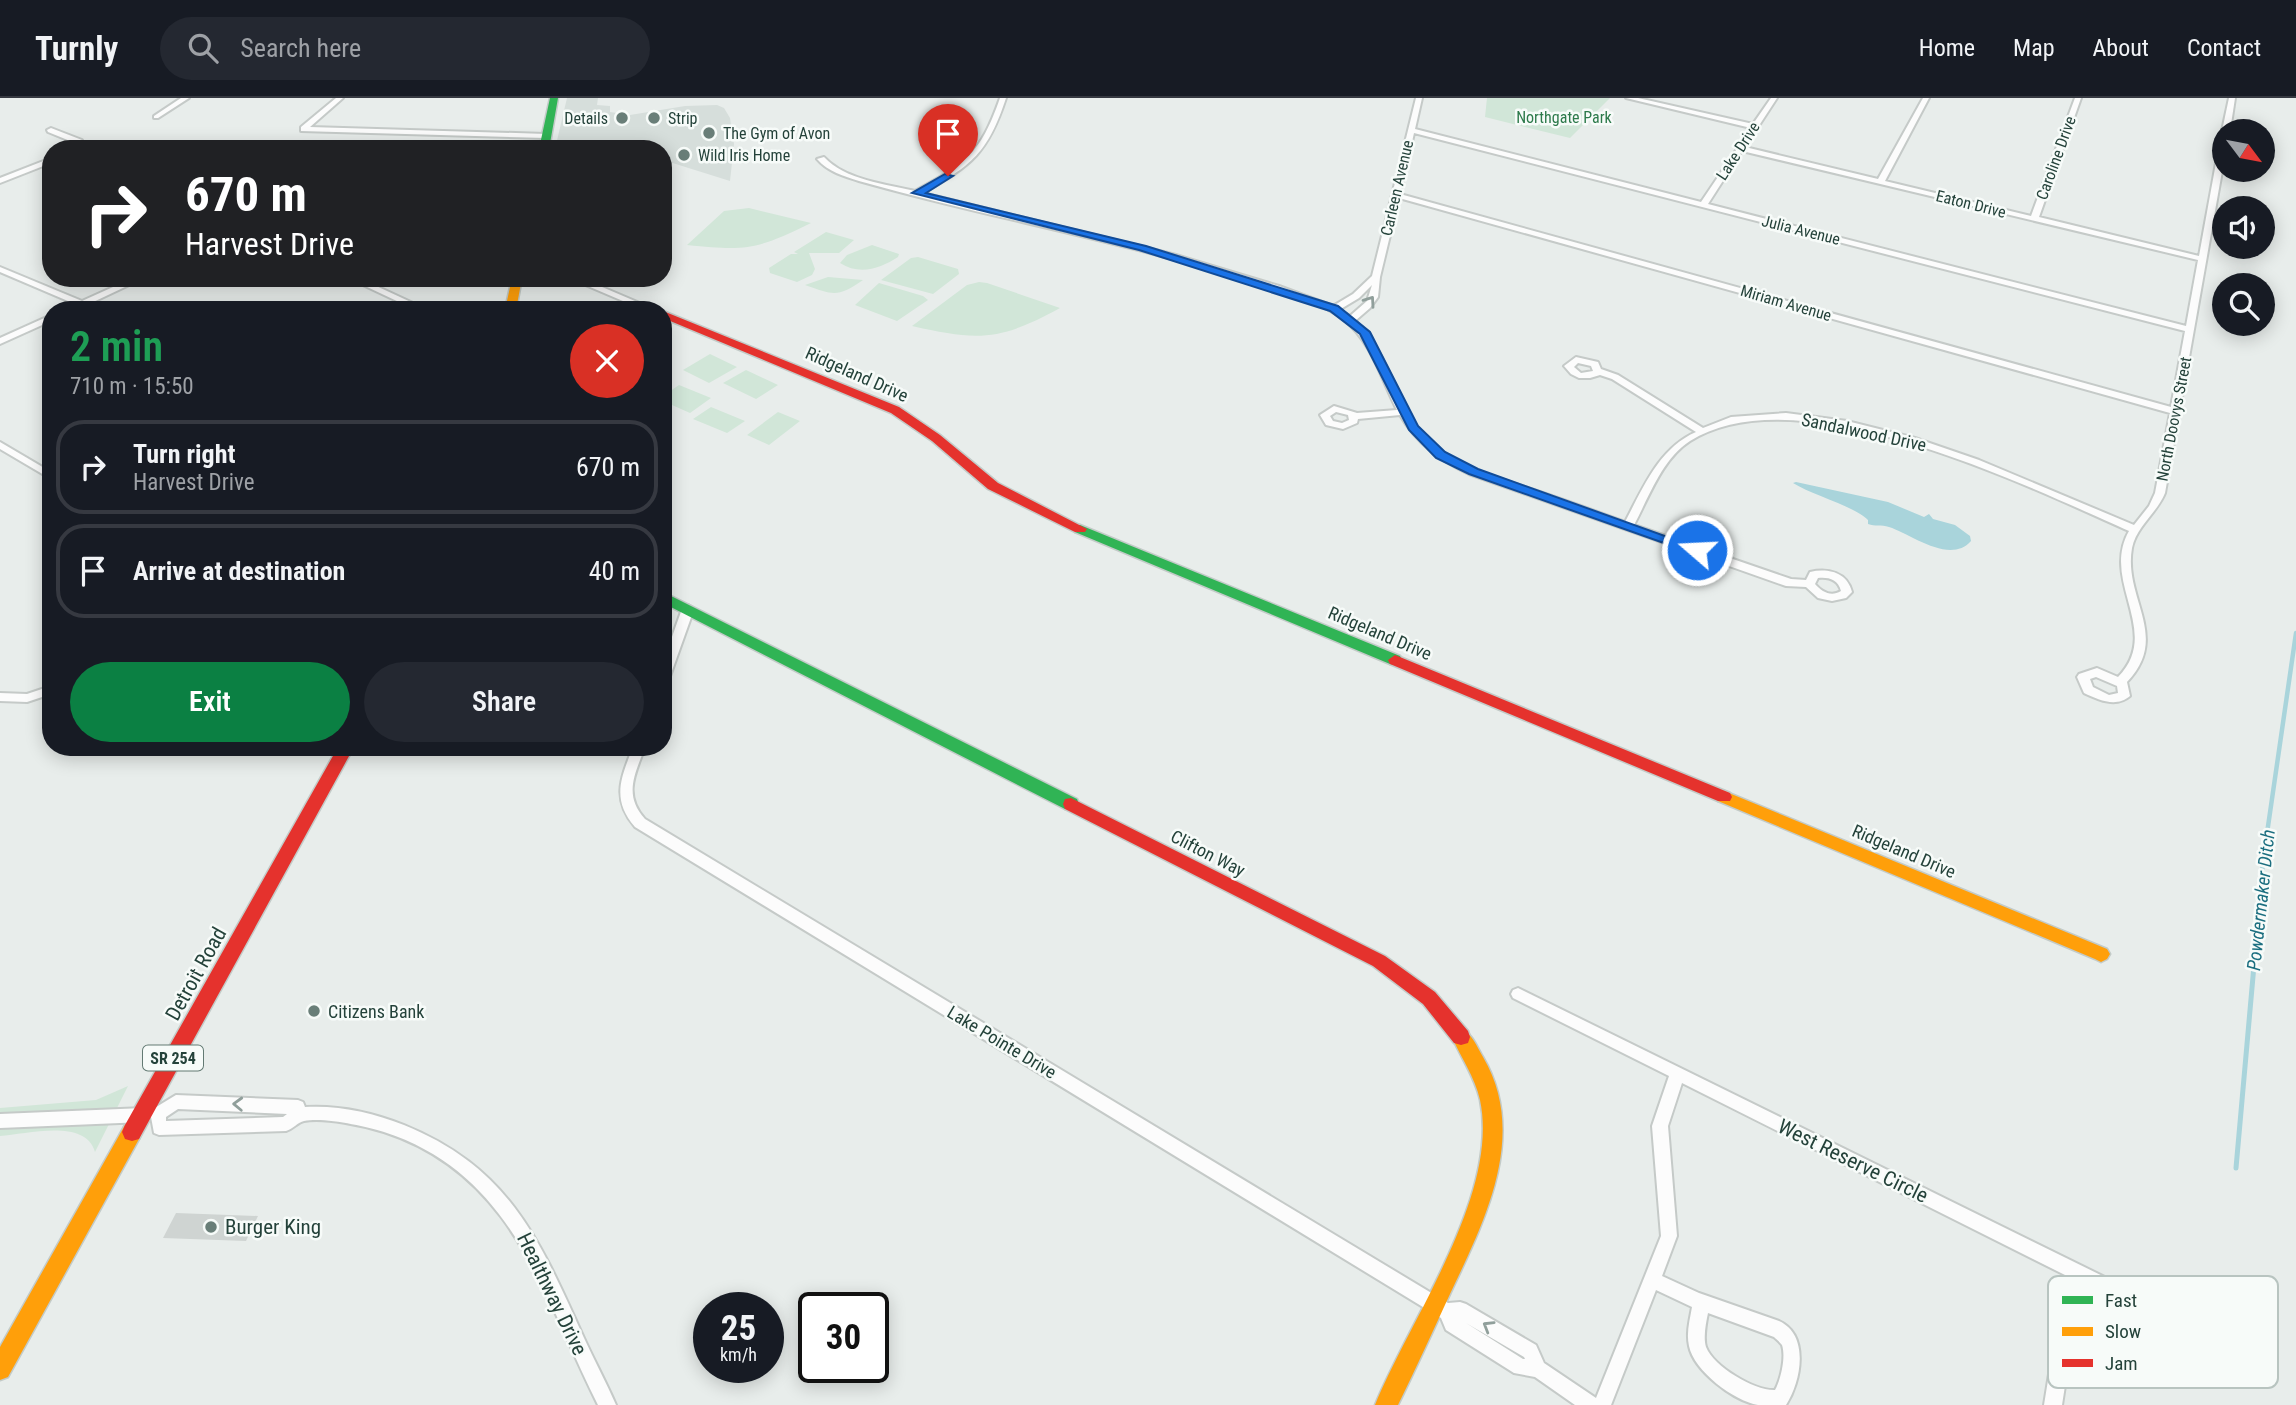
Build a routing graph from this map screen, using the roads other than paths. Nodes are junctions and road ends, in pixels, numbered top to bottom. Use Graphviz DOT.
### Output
graph roads {
  1 [pos="187,98"];
  2 [pos="340,98"];
  3 [pos="554,98"];
  4 [pos="1003,98"];
  5 [pos="1419,98"];
  6 [pos="1629,98"];
  7 [pos="1774,98"];
  8 [pos="1926,98"];
  9 [pos="2078,98"];
  10 [pos="2232,98"];
  11 [pos="156,117"];
  12 [pos="2228,119"];
  13 [pos="1753,126"];
  14 [pos="51,130"];
  15 [pos="1411,130"];
  16 [pos="74,140"];
  17 [pos="508,140"];
  18 [pos="545,140"];
  19 [pos="1739,148"];
  20 [pos="821,159"];
  21 [pos="42,164"];
  22 [pos="0,181"];
  23 [pos="1880,182"];
  24 [pos="2217,182"];
  25 [pos="917,193"];
  26 [pos="1396,195"];
  27 [pos="1703,205"];
  28 [pos="2034,219"];
  29 [pos="2203,259"];
  30 [pos="0,269"];
  31 [pos="1376,277"];
  32 [pos="42,286"];
  33 [pos="44,287"];
  34 [pos="120,287"];
  35 [pos="372,287"];
  36 [pos="595,287"];
  37 [pos="79,301"];
  38 [pos="88,301"];
  39 [pos="404,301"];
  40 [pos="630,301"];
  41 [pos="1334,309"];
  42 [pos="672,318"];
  43 [pos="1352,320"];
  44 [pos="42,322"];
  45 [pos="2191,330"];
  46 [pos="0,341"];
  47 [pos="1598,371"];
  48 [pos="2175,411"];
  49 [pos="1404,412"];
  50 [pos="1354,416"];
  51 [pos="1701,430"];
  52 [pos="0,445"];
  53 [pos="42,470"];
  54 [pos="1628,526"];
  55 [pos="2136,530"];
  56 [pos="1809,584"];
  57 [pos="672,601"];
  58 [pos="688,609"];
  59 [pos="672,654"];
  60 [pos="2120,682"];
  61 [pos="42,694"];
  62 [pos="0,697"];
  63 [pos="341,756"];
  64 [pos="636,756"];
  65 [pos="2101,954"];
  66 [pos="1518,994"];
  67 [pos="1677,1074"];
  68 [pos="158,1114"];
  69 [pos="141,1115"];
  70 [pos="300,1115"];
  71 [pos="0,1121"];
  72 [pos="2074,1271"];
  73 [pos="2073,1276"];
  74 [pos="2084,1276"];
  75 [pos="1653,1280"];
  76 [pos="1701,1301"];
  77 [pos="1441,1308"];
  78 [pos="0,1368"];
  79 [pos="607,1405"];
  80 [pos="1386,1405"];
  81 [pos="1590,1405"];
  82 [pos="1602,1405"];
  1 -- 11 [label="street"];
  2 -- 17 [label="street"];
  3 -- 18 [label="street"];
  4 -- 25 [label="street"];
  5 -- 15 [label="street, Carleen Avenue"];
  6 -- 13 [label="street"];
  7 -- 13 [label="street, Lake Drive"];
  8 -- 23 [label="street"];
  9 -- 28 [label="street, Caroline Drive"];
  10 -- 12 [label="street"];
  13 -- 19 [label="street, Lake Drive"];
  14 -- 16 [label="street"];
  15 -- 26 [label="street, Carleen Avenue"];
  15 -- 27 [label="street, Julia Avenue"];
  19 -- 23 [label="street, Eaton Drive"];
  19 -- 27 [label="street, Lake Drive"];
  20 -- 25 [label="street"];
  21 -- 22 [label="street"];
  23 -- 28 [label="street, Eaton Drive"];
  24 -- 29 [label="street, North Doovys Street"];
  25 -- 41 [label="street"];
  26 -- 31 [label="street, Carleen Avenue"];
  26 -- 48 [label="street, Miriam Avenue"];
  27 -- 45 [label="street, Julia Avenue"];
  28 -- 29 [label="street, Eaton Drive"];
  29 -- 45 [label="street, North Doovys Street"];
  30 -- 32 [label="street"];
  31 -- 41 [label="street"];
  43 -- 31 [label="street, Carleen Avenue, one-way"];
  33 -- 37 [label="street"];
  34 -- 38 [label="street"];
  35 -- 39 [label="street"];
  36 -- 40 [label="street"];
  41 -- 43 [label="street"];
  42 -- 65 [label="street, Ridgeland Drive"];
  43 -- 49 [label="street"];
  44 -- 46 [label="street"];
  45 -- 48 [label="street, North Doovys Street"];
  47 -- 51 [label="street"];
  48 -- 55 [label="street, North Doovys Street"];
  49 -- 50 [label="street"];
  49 -- 54 [label="street"];
  51 -- 54 [label="street, Sandalwood Drive"];
  51 -- 55 [label="street, Sandalwood Drive"];
  52 -- 53 [label="street"];
  54 -- 56 [label="street"];
  55 -- 60 [label="street, North Doovys Street"];
  57 -- 58 [label="street, Clifton Way"];
  58 -- 59 [label="street"];
  58 -- 77 [label="street, Clifton Way"];
  61 -- 62 [label="street"];
  63 -- 69 [label="street, Detroit Road / SR 254"];
  64 -- 77 [label="street, Lake Pointe Drive"];
  66 -- 67 [label="street, West Reserve Circle"];
  67 -- 72 [label="street, West Reserve Circle"];
  67 -- 75 [label="street"];
  68 -- 69 [label="street, Healthway Drive"];
  70 -- 68 [label="street, Healthway Drive, one-way"];
  68 -- 70 [label="street, Healthway Drive"];
  69 -- 71 [label="street, Healthway Drive"];
  69 -- 78 [label="street, Detroit Road / SR 254"];
  70 -- 79 [label="street, Healthway Drive"];
  72 -- 73 [label="street"];
  72 -- 74 [label="street, West Reserve Circle"];
  75 -- 76 [label="street"];
  75 -- 82 [label="street"];
  76 -- 76 [label="street"];
  77 -- 80 [label="street"];
  77 -- 81 [label="street, Lake Pointe Drive"];
}
